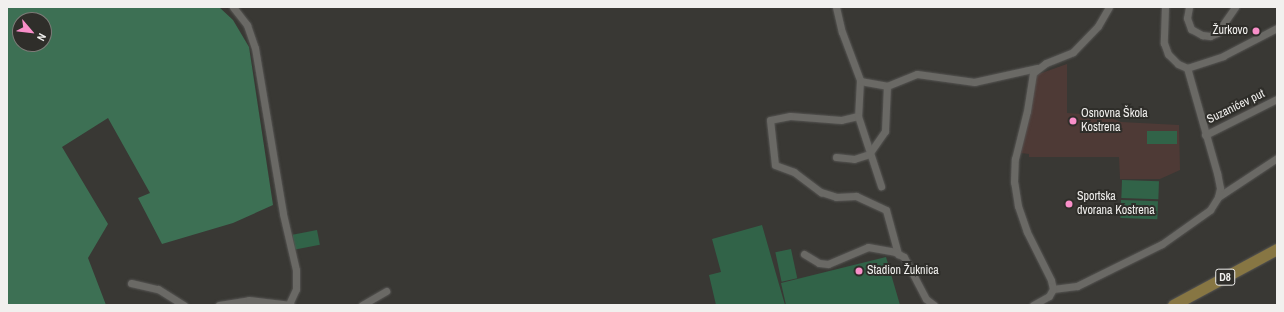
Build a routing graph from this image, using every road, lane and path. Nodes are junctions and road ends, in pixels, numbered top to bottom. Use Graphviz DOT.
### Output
graph roads {
  1 [pos="233,7"];
  2 [pos="836,7"];
  3 [pos="1108,7"];
  4 [pos="1166,7"];
  5 [pos="1189,7"];
  6 [pos="1235,7"];
  7 [pos="1277,28"];
  8 [pos="1038,68"];
  9 [pos="1187,68"];
  10 [pos="860,81"];
  11 [pos="887,86"];
  12 [pos="1277,99"];
  13 [pos="858,116"];
  14 [pos="1205,135"];
  15 [pos="869,154"];
  16 [pos="836,157"];
  17 [pos="1277,158"];
  18 [pos="881,186"];
  19 [pos="1218,197"];
  20 [pos="1277,249"];
  21 [pos="804,254"];
  22 [pos="898,254"];
  23 [pos="131,283"];
  24 [pos="1053,289"];
  25 [pos="386,291"];
  26 [pos="184,305"];
  27 [pos="219,305"];
  28 [pos="290,305"];
  29 [pos="362,305"];
  30 [pos="934,305"];
  31 [pos="1033,305"];
  32 [pos="1173,305"];
  1 -- 28 [label="street"];
  2 -- 10 [label="street"];
  3 -- 8 [label="street"];
  4 -- 9 [label="street"];
  5 -- 6 [label="street"];
  7 -- 9 [label="street"];
  8 -- 11 [label="street"];
  8 -- 24 [label="street"];
  9 -- 14 [label="street"];
  10 -- 11 [label="street"];
  10 -- 13 [label="street"];
  11 -- 15 [label="street"];
  12 -- 14 [label="street, Suzanićev put"];
  13 -- 15 [label="street"];
  13 -- 22 [label="street"];
  14 -- 19 [label="street"];
  15 -- 16 [label="street"];
  15 -- 18 [label="street"];
  17 -- 19 [label="street"];
  19 -- 24 [label="street"];
  20 -- 32 [label="main road, D8"];
  21 -- 22 [label="street"];
  22 -- 30 [label="street"];
  23 -- 26 [label="street"];
  24 -- 31 [label="street"];
  25 -- 29 [label="street"];
  27 -- 28 [label="street"];
}
